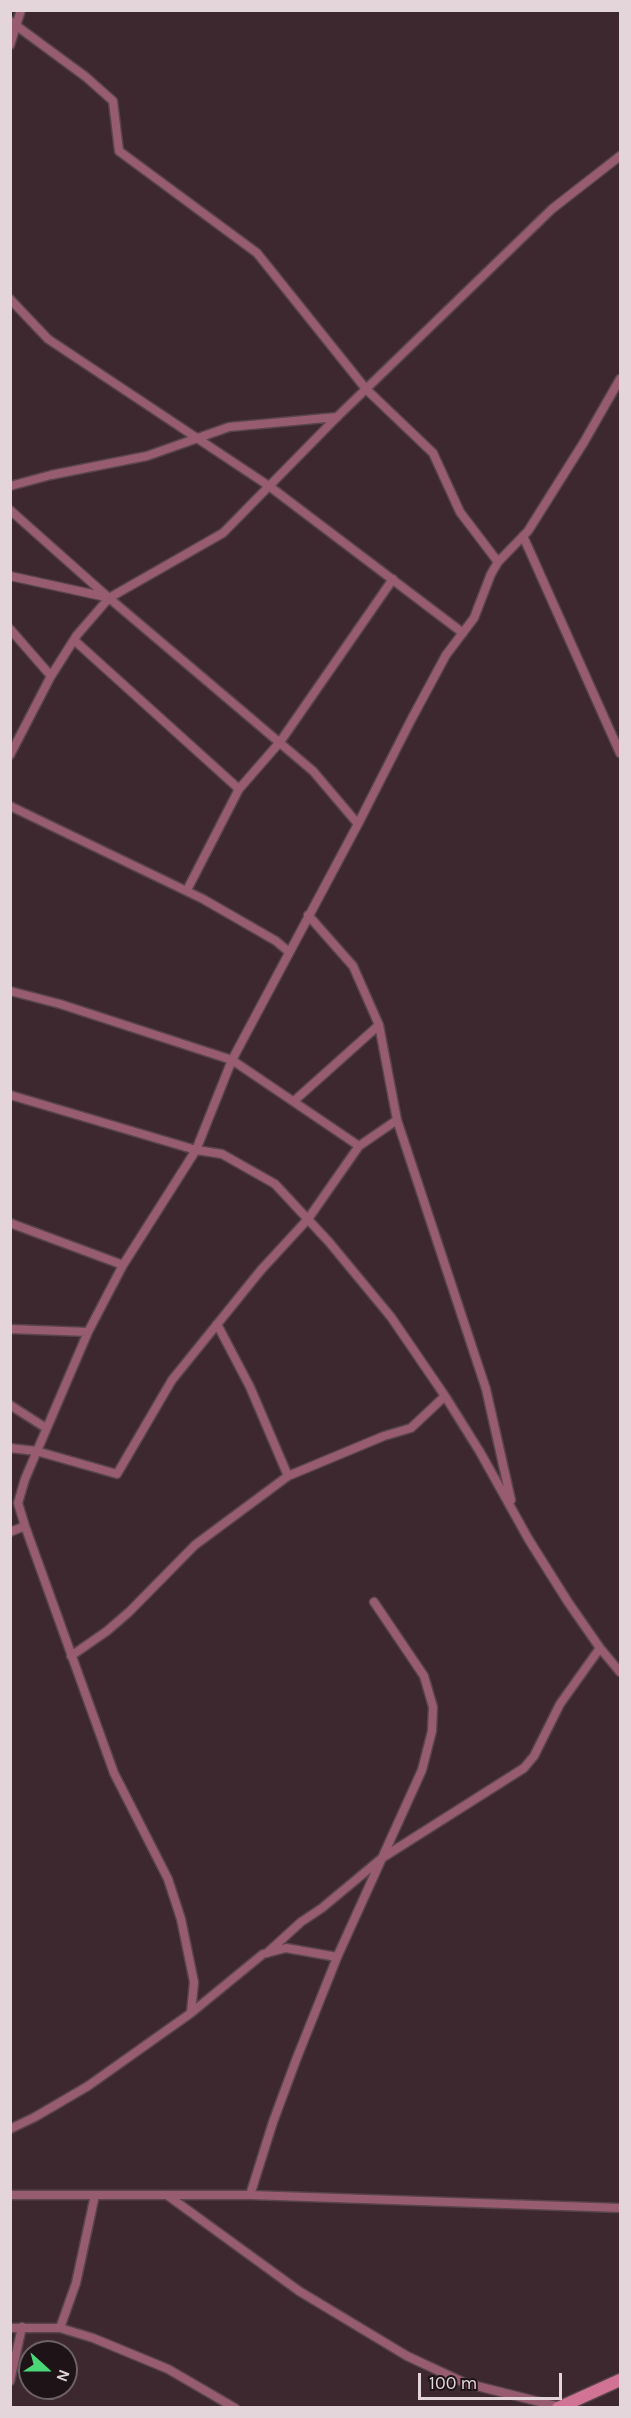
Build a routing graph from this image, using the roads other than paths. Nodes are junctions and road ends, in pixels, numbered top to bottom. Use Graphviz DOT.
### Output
graph roads {
  1 [pos="21,10"];
  2 [pos="14,23"];
  3 [pos="10,45"];
  4 [pos="621,156"];
  5 [pos="10,299"];
  6 [pos="621,379"];
  7 [pos="366,389"];
  8 [pos="337,417"];
  9 [pos="198,438"];
  10 [pos="10,486"];
  11 [pos="269,486"];
  12 [pos="10,510"];
  13 [pos="523,536"];
  14 [pos="498,562"];
  15 [pos="10,576"];
  16 [pos="393,579"];
  17 [pos="109,598"];
  18 [pos="10,628"];
  19 [pos="463,633"];
  20 [pos="74,640"];
  21 [pos="51,676"];
  22 [pos="280,741"];
  23 [pos="621,753"];
  24 [pos="10,755"];
  25 [pos="239,789"];
  26 [pos="10,806"];
  27 [pos="358,824"];
  28 [pos="187,890"];
  29 [pos="308,915"];
  30 [pos="289,952"];
  31 [pos="10,991"];
  32 [pos="379,1025"];
  33 [pos="232,1060"];
  34 [pos="10,1095"];
  35 [pos="294,1101"];
  36 [pos="397,1120"];
  37 [pos="359,1146"];
  38 [pos="196,1150"];
  39 [pos="308,1219"];
  40 [pos="10,1223"];
  41 [pos="123,1265"];
  42 [pos="217,1324"];
  43 [pos="10,1329"];
  44 [pos="88,1332"];
  45 [pos="445,1396"];
  46 [pos="10,1406"];
  47 [pos="46,1428"];
  48 [pos="10,1448"];
  49 [pos="36,1451"];
  50 [pos="288,1476"];
  51 [pos="513,1511"];
  52 [pos="25,1526"];
  53 [pos="10,1532"];
  54 [pos="374,1602"];
  55 [pos="600,1648"];
  56 [pos="71,1656"];
  57 [pos="620,1671"];
  58 [pos="382,1858"];
  59 [pos="267,1953"];
  60 [pos="338,1957"];
  61 [pos="191,2013"];
  62 [pos="10,2129"];
  63 [pos="10,2195"];
  64 [pos="95,2195"];
  65 [pos="167,2195"];
  66 [pos="250,2195"];
  67 [pos="621,2208"];
  68 [pos="22,2327"];
  69 [pos="10,2328"];
  70 [pos="60,2328"];
  71 [pos="621,2380"];
  72 [pos="10,2381"];
  73 [pos="559,2407"];
  74 [pos="235,2408"];
  1 -- 2 [label="street"];
  2 -- 3 [label="street"];
  2 -- 7 [label="street"];
  4 -- 7 [label="street"];
  5 -- 9 [label="street"];
  6 -- 13 [label="street"];
  7 -- 8 [label="street"];
  7 -- 14 [label="street"];
  8 -- 9 [label="street"];
  8 -- 11 [label="street"];
  9 -- 10 [label="street"];
  9 -- 11 [label="street"];
  11 -- 16 [label="street"];
  11 -- 17 [label="street"];
  12 -- 17 [label="street"];
  13 -- 14 [label="street"];
  13 -- 23 [label="street"];
  14 -- 19 [label="street"];
  15 -- 17 [label="street"];
  16 -- 19 [label="street"];
  16 -- 22 [label="street"];
  17 -- 20 [label="street"];
  17 -- 22 [label="street"];
  18 -- 21 [label="street"];
  19 -- 27 [label="street"];
  20 -- 21 [label="street"];
  20 -- 25 [label="street"];
  21 -- 24 [label="street"];
  22 -- 25 [label="street"];
  22 -- 27 [label="street"];
  25 -- 28 [label="street"];
  26 -- 28 [label="street"];
  27 -- 29 [label="street"];
  28 -- 30 [label="street"];
  29 -- 30 [label="street"];
  29 -- 32 [label="street"];
  30 -- 33 [label="street"];
  31 -- 33 [label="street"];
  32 -- 35 [label="street"];
  32 -- 36 [label="street"];
  33 -- 35 [label="street"];
  33 -- 38 [label="street"];
  34 -- 38 [label="street"];
  35 -- 37 [label="street"];
  36 -- 37 [label="street"];
  36 -- 51 [label="street"];
  37 -- 39 [label="street"];
  38 -- 39 [label="street"];
  38 -- 41 [label="street"];
  39 -- 42 [label="street"];
  39 -- 45 [label="street"];
  40 -- 41 [label="street"];
  41 -- 44 [label="street"];
  42 -- 49 [label="street"];
  42 -- 50 [label="street"];
  43 -- 44 [label="street"];
  44 -- 47 [label="street"];
  45 -- 50 [label="street"];
  45 -- 51 [label="street"];
  46 -- 47 [label="street"];
  47 -- 49 [label="street"];
  48 -- 49 [label="street"];
  49 -- 52 [label="street"];
  50 -- 56 [label="street"];
  51 -- 55 [label="street"];
  52 -- 53 [label="street"];
  52 -- 56 [label="street"];
  54 -- 58 [label="street"];
  55 -- 57 [label="street"];
  55 -- 58 [label="street"];
  56 -- 61 [label="street"];
  58 -- 59 [label="street"];
  58 -- 60 [label="street"];
  59 -- 60 [label="street"];
  59 -- 61 [label="street"];
  60 -- 66 [label="street"];
  61 -- 62 [label="street"];
  63 -- 64 [label="street"];
  64 -- 65 [label="street"];
  64 -- 70 [label="street"];
  65 -- 66 [label="street"];
  65 -- 73 [label="street"];
  66 -- 67 [label="street"];
  68 -- 69 [label="street"];
  68 -- 70 [label="street"];
  68 -- 72 [label="street"];
  70 -- 74 [label="street"];
  71 -- 73 [label="main road"];
}
